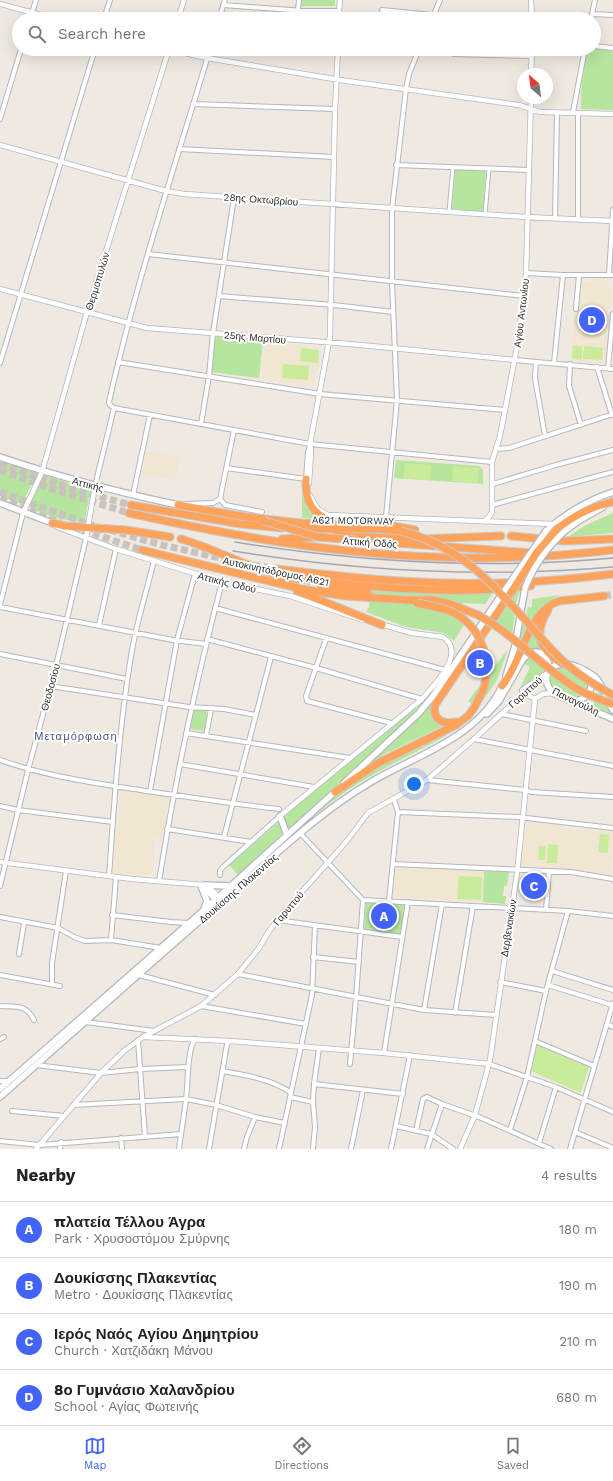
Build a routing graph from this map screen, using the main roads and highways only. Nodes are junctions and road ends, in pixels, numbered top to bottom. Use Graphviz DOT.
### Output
graph roads {
  1 [pos="0,457"];
  2 [pos="306,479"];
  3 [pos="613,492"];
  4 [pos="0,503"];
  5 [pos="613,504"];
  6 [pos="178,505"];
  7 [pos="603,507"];
  8 [pos="130,509"];
  9 [pos="248,518"];
  10 [pos="52,523"];
  11 [pos="334,523"];
  12 [pos="556,526"];
  13 [pos="400,529"];
  14 [pos="501,536"];
  15 [pos="511,536"];
  16 [pos="170,537"];
  17 [pos="181,539"];
  18 [pos="613,539"];
  19 [pos="264,540"];
  20 [pos="142,550"];
  21 [pos="613,550"];
  22 [pos="558,555"];
  23 [pos="276,569"];
  24 [pos="613,574"];
  25 [pos="280,577"];
  26 [pos="565,579"];
  27 [pos="280,584"];
  28 [pos="508,591"];
  29 [pos="604,596"];
  30 [pos="417,600"];
  31 [pos="551,605"];
  32 [pos="382,625"];
  33 [pos="562,664"];
  34 [pos="548,672"];
  35 [pos="587,672"];
  36 [pos="502,686"];
  37 [pos="613,695"];
  38 [pos="573,702"];
  39 [pos="613,704"];
  40 [pos="613,710"];
  41 [pos="463,719"];
  42 [pos="613,719"];
  43 [pos="475,722"];
  44 [pos="335,792"];
  45 [pos="282,815"];
  46 [pos="287,835"];
  47 [pos="230,886"];
  48 [pos="218,900"];
  49 [pos="204,909"];
  50 [pos="0,1089"];
  51 [pos="0,1097"];
  1 -- 6 [label="main road, Αττικής"];
  2 -- 11 [label="highway"];
  3 -- 12 [label="main road, Δουκίσσης Πλακεντίας"];
  4 -- 10 [label="main road, Αττικής Οδού"];
  5 -- 7 [label="highway"];
  5 -- 12 [label="highway"];
  6 -- 9 [label="highway"];
  7 -- 36 [label="main road, Δουκίσσης Πλακεντίας, bridge"];
  8 -- 13 [label="highway, A621 MOTORWAY"];
  8 -- 19 [label="highway, Αττική Οδός"];
  9 -- 11 [label="highway"];
  9 -- 22 [label="highway, bridge"];
  10 -- 16 [label="highway"];
  11 -- 13 [label="highway"];
  12 -- 28 [label="highway, bridge"];
  12 -- 28 [label="main road, Δουκίσσης Πλακεντίας, bridge"];
  13 -- 37 [label="highway, A621 MOTORWAY, bridge"];
  14 -- 19 [label="highway"];
  15 -- 18 [label="highway"];
  17 -- 25 [label="highway"];
  19 -- 22 [label="highway, Αττική Οδός"];
  20 -- 27 [label="highway, Αυτοκινητόδρομος Α621"];
  21 -- 22 [label="highway, Αττική Οδός"];
  23 -- 26 [label="highway"];
  24 -- 26 [label="highway"];
  25 -- 26 [label="highway"];
  25 -- 30 [label="highway"];
  27 -- 30 [label="highway, Αυτοκινητόδρομος Α621"];
  27 -- 32 [label="highway"];
  28 -- 41 [label="highway"];
  28 -- 44 [label="main road, Δουκίσσης Πλακεντίας"];
  29 -- 31 [label="highway"];
  30 -- 39 [label="highway, bridge"];
  30 -- 41 [label="highway, bridge"];
  31 -- 33 [label="highway"];
  31 -- 36 [label="highway"];
  33 -- 34 [label="main road"];
  33 -- 35 [label="main road, Παναγούλη"];
  34 -- 38 [label="main road, Παναγούλη"];
  34 -- 43 [label="main road, Παναγούλη"];
  35 -- 38 [label="main road"];
  35 -- 40 [label="main road, Παναγούλη"];
  36 -- 43 [label="main road, Δουκίσσης Πλακεντίας"];
  38 -- 42 [label="main road, Παναγούλη"];
  41 -- 44 [label="highway"];
  43 -- 48 [label="main road, Δουκίσσης Πλακεντίας"];
  44 -- 46 [label="main road, Δουκίσσης Πλακεντίας"];
  45 -- 46 [label="main road"];
  46 -- 47 [label="main road, Δουκίσσης Πλακεντίας"];
  47 -- 48 [label="main road, Δουκίσσης Πλακεντίας"];
  47 -- 49 [label="main road"];
  48 -- 49 [label="main road, Δουκίσσης Πλακεντίας"];
  48 -- 51 [label="main road, Δουκίσσης Πλακεντίας"];
  49 -- 50 [label="main road, Δουκίσσης Πλακεντίας"];
}
